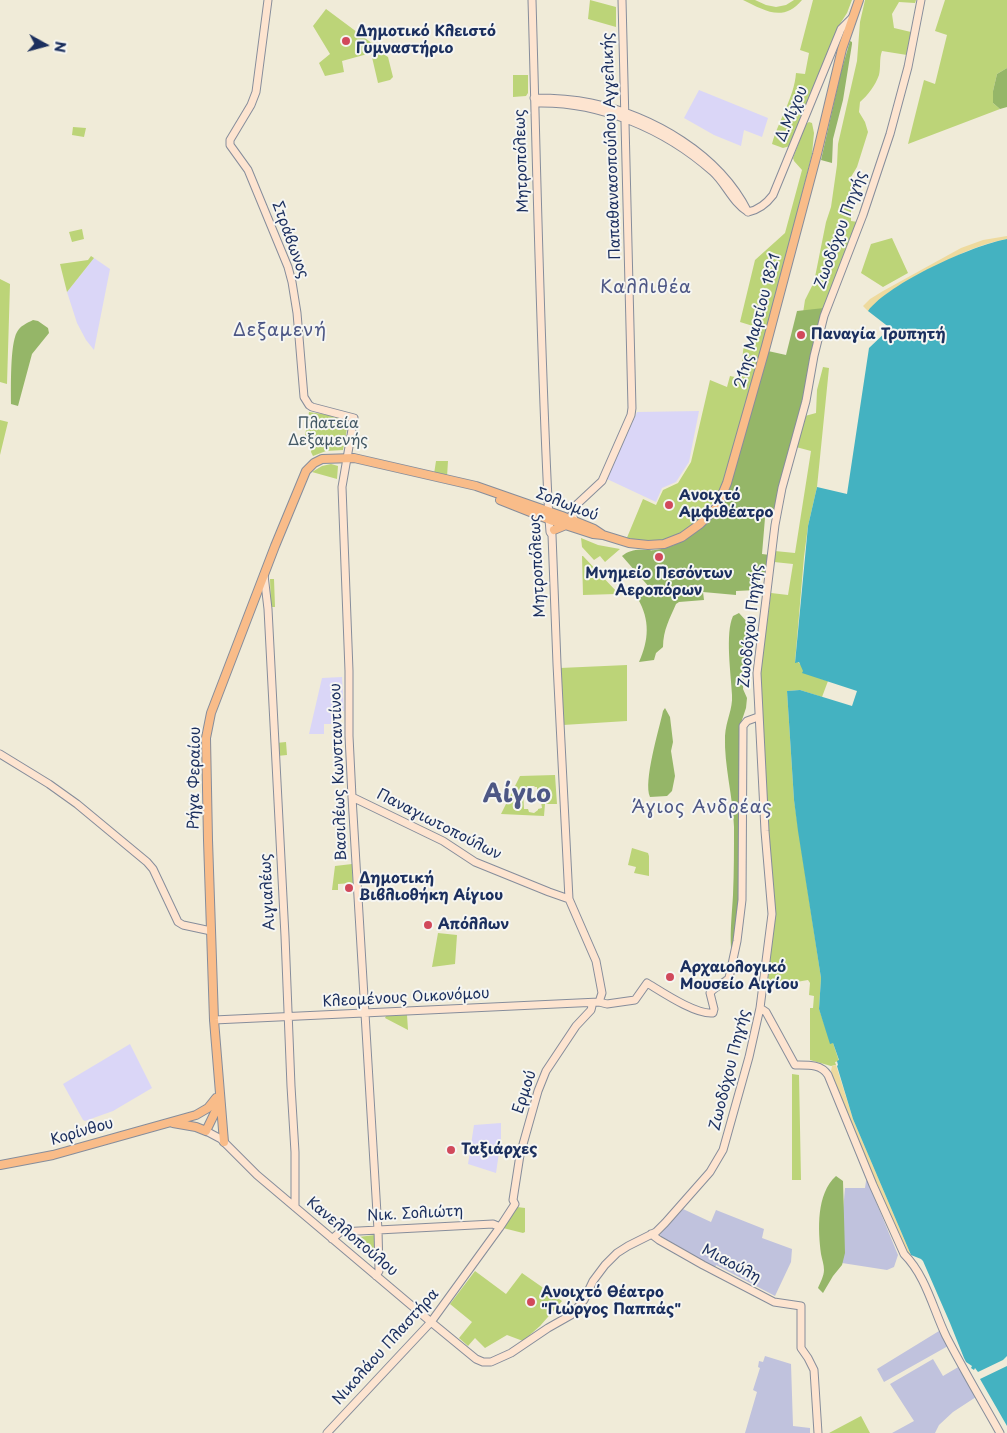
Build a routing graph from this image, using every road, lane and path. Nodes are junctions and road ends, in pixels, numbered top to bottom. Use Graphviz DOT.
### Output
graph roads {
  1 [pos="268,0"];
  2 [pos="532,0"];
  3 [pos="622,0"];
  4 [pos="859,0"];
  5 [pos="921,0"];
  6 [pos="852,18"];
  7 [pos="536,99"];
  8 [pos="624,116"];
  9 [pos="354,418"];
  10 [pos="347,459"];
  11 [pos="305,473"];
  12 [pos="551,516"];
  13 [pos="575,522"];
  14 [pos="566,525"];
  15 [pos="553,533"];
  16 [pos="603,535"];
  17 [pos="264,575"];
  18 [pos="758,717"];
  19 [pos="0,754"];
  20 [pos="352,797"];
  21 [pos="570,899"];
  22 [pos="211,931"];
  23 [pos="599,1002"];
  24 [pos="590,1003"];
  25 [pos="760,1008"];
  26 [pos="365,1014"];
  27 [pos="288,1017"];
  28 [pos="214,1020"];
  29 [pos="218,1099"];
  30 [pos="182,1119"];
  31 [pos="172,1123"];
  32 [pos="205,1127"];
  33 [pos="222,1141"];
  34 [pos="0,1165"];
  35 [pos="515,1204"];
  36 [pos="295,1207"];
  37 [pos="500,1227"];
  38 [pos="378,1230"];
  39 [pos="651,1234"];
  40 [pos="332,1239"];
  41 [pos="376,1276"];
  42 [pos="431,1322"];
  43 [pos="483,1362"];
  44 [pos="327,1433"];
  45 [pos="818,1433"];
  46 [pos="1000,1433"];
  1 -- 9 [label="street, Στράβωνος"];
  2 -- 7 [label="street, Μητροπόλεως"];
  3 -- 8 [label="street, Παπαθανασοπούλου Αγγελικής"];
  4 -- 6 [label="main road, 21ης Μαρτίου 1821"];
  5 -- 18 [label="street, Ζωοδόχου Πηγής"];
  6 -- 8 [label="street, Δ.Μίχου"];
  6 -- 16 [label="main road, 21ης Μαρτίου 1821"];
  7 -- 8 [label="street"];
  7 -- 12 [label="street, Μητροπόλεως"];
  8 -- 13 [label="street, Παπαθανασοπούλου Αγγελικής"];
  9 -- 10 [label="street, Βασιλέως Κωνσταντίνου"];
  10 -- 11 [label="main road, Σολωμού"];
  10 -- 12 [label="main road, Σολωμού"];
  10 -- 20 [label="street, Βασιλέως Κωνσταντίνου"];
  11 -- 17 [label="main road, Ρήγα Φεραίου"];
  12 -- 13 [label="main road, Σολωμού"];
  12 -- 14 [label="main road, Σολωμού"];
  12 -- 15 [label="street, Μητροπόλεως"];
  13 -- 16 [label="main road, Σολωμού"];
  14 -- 15 [label="main road"];
  14 -- 16 [label="main road, Σολωμού"];
  15 -- 21 [label="street, Μητροπόλεως"];
  17 -- 22 [label="main road, Ρήγα Φεραίου"];
  17 -- 27 [label="street, Αιγιαλέως"];
  18 -- 23 [label="street"];
  18 -- 25 [label="street, Ζωοδόχου Πηγής"];
  19 -- 22 [label="street"];
  20 -- 21 [label="street, Παναγιωτοπούλων"];
  20 -- 26 [label="street, Βασιλέως Κωνσταντίνου"];
  21 -- 23 [label="street, Μητροπόλεως"];
  22 -- 28 [label="main road, Ρήγα Φεραίου"];
  23 -- 24 [label="street, Κλεομένους Οικονόμου"];
  24 -- 26 [label="street, Κλεομένους Οικονόμου"];
  24 -- 35 [label="street, Ερμού"];
  25 -- 39 [label="street, Ζωοδόχου Πηγής"];
  25 -- 46 [label="street"];
  26 -- 27 [label="street, Κλεομένους Οικονόμου"];
  26 -- 38 [label="street, Βασιλέως Κωνσταντίνου"];
  27 -- 28 [label="street, Κλεομένους Οικονόμου"];
  27 -- 36 [label="street, Αιγιαλέως"];
  28 -- 29 [label="main road, Ρήγα Φεραίου"];
  29 -- 30 [label="main road, Κορίνθου"];
  29 -- 32 [label="main road"];
  29 -- 33 [label="main road"];
  30 -- 31 [label="main road, Κορίνθου"];
  30 -- 32 [label="main road"];
  31 -- 32 [label="main road, Κορίνθου"];
  31 -- 34 [label="main road, Κορίνθου"];
  32 -- 33 [label="street, Κανελλοπούλου"];
  33 -- 36 [label="street, Κανελλοπούλου"];
  35 -- 37 [label="street, Νικολάου Πλαστήρα"];
  36 -- 40 [label="street, Κανελλοπούλου"];
  37 -- 38 [label="street, Νικ. Σολιώτη"];
  37 -- 42 [label="street, Νικολάου Πλαστήρα"];
  38 -- 40 [label="street, Νικ. Σολιώτη"];
  38 -- 41 [label="street, Βασιλέως Κωνσταντίνου"];
  39 -- 43 [label="street, Ζωοδόχου Πηγής"];
  39 -- 45 [label="street, Μιαούλη"];
  40 -- 41 [label="street, Κανελλοπούλου"];
  41 -- 42 [label="street, Κανελλοπούλου"];
  42 -- 43 [label="street, Κανελλοπούλου"];
  42 -- 44 [label="street, Νικολάου Πλαστήρα"];
}
